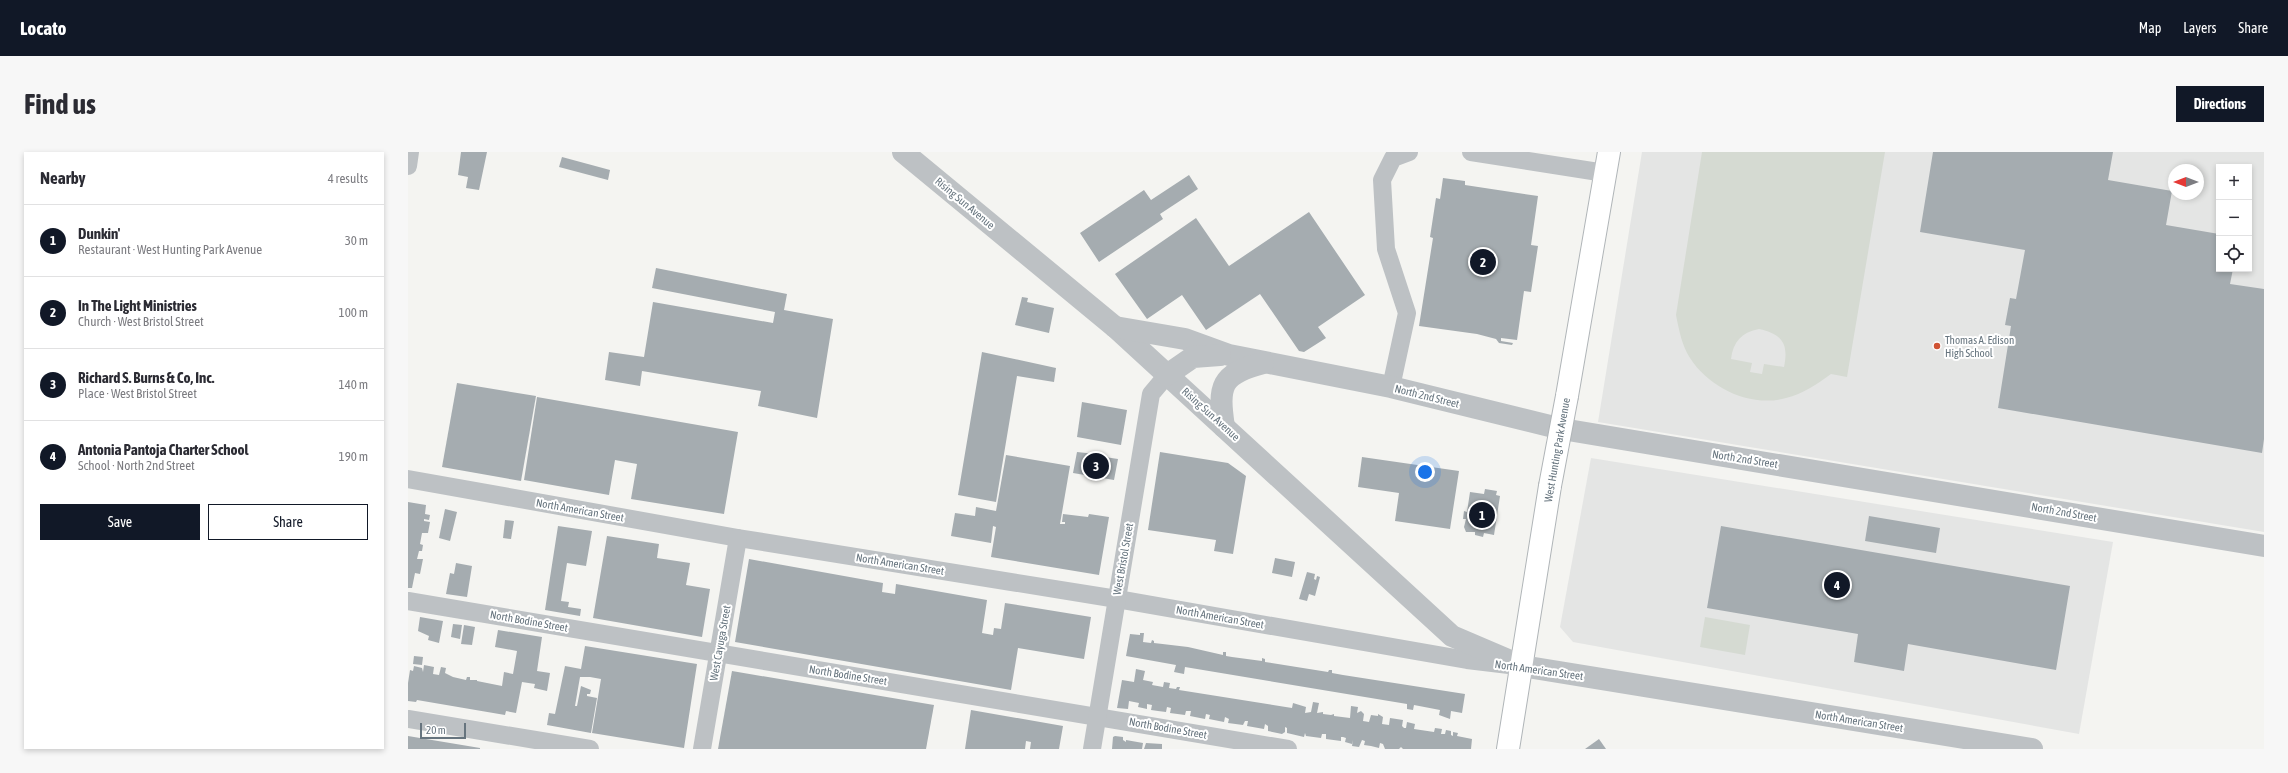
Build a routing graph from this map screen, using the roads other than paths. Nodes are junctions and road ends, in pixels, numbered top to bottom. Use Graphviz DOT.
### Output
graph roads {
  1 [pos="410,152"];
  2 [pos="903,152"];
  3 [pos="1408,152"];
  4 [pos="1471,152"];
  5 [pos="1609,152"];
  6 [pos="408,166"];
  7 [pos="1605,174"];
  8 [pos="1115,327"];
  9 [pos="1229,355"];
  10 [pos="1264,363"];
  11 [pos="1167,375"];
  12 [pos="1391,387"];
  13 [pos="1224,426"];
  14 [pos="408,479"];
  15 [pos="738,538"];
  16 [pos="2264,546"];
  17 [pos="1116,599"];
  18 [pos="408,600"];
  19 [pos="718,654"];
  20 [pos="1522,666"];
  21 [pos="1099,716"];
  22 [pos="408,719"];
  23 [pos="590,749"];
  24 [pos="702,749"];
  25 [pos="1092,749"];
  26 [pos="1288,749"];
  27 [pos="1508,749"];
  28 [pos="2032,749"];
  1 -- 6 [label="street"];
  2 -- 8 [label="street, Rising Sun Avenue"];
  3 -- 12 [label="street"];
  4 -- 7 [label="street"];
  5 -- 7 [label="main road, West Hunting Park Avenue"];
  7 -- 20 [label="main road, West Hunting Park Avenue, bridge"];
  8 -- 9 [label="street, North 2nd Street"];
  8 -- 11 [label="street, Rising Sun Avenue"];
  9 -- 10 [label="street, North 2nd Street"];
  9 -- 11 [label="street, North 2nd Street"];
  10 -- 12 [label="street, North 2nd Street"];
  10 -- 13 [label="street"];
  11 -- 13 [label="street, Rising Sun Avenue"];
  11 -- 17 [label="street, West Bristol Street"];
  12 -- 16 [label="street, North 2nd Street"];
  13 -- 20 [label="street, Rising Sun Avenue"];
  14 -- 15 [label="street, North American Street"];
  15 -- 17 [label="street, North American Street"];
  15 -- 19 [label="street, West Cayuga Street"];
  17 -- 20 [label="street, North American Street"];
  17 -- 21 [label="street, West Bristol Street"];
  18 -- 19 [label="street, North Bodine Street"];
  19 -- 21 [label="street, North Bodine Street"];
  19 -- 24 [label="street, West Cayuga Street"];
  20 -- 27 [label="main road, West Hunting Park Avenue"];
  20 -- 28 [label="street, North American Street"];
  21 -- 25 [label="street, West Bristol Street"];
  21 -- 26 [label="street, North Bodine Street"];
  22 -- 23 [label="street"];
}
